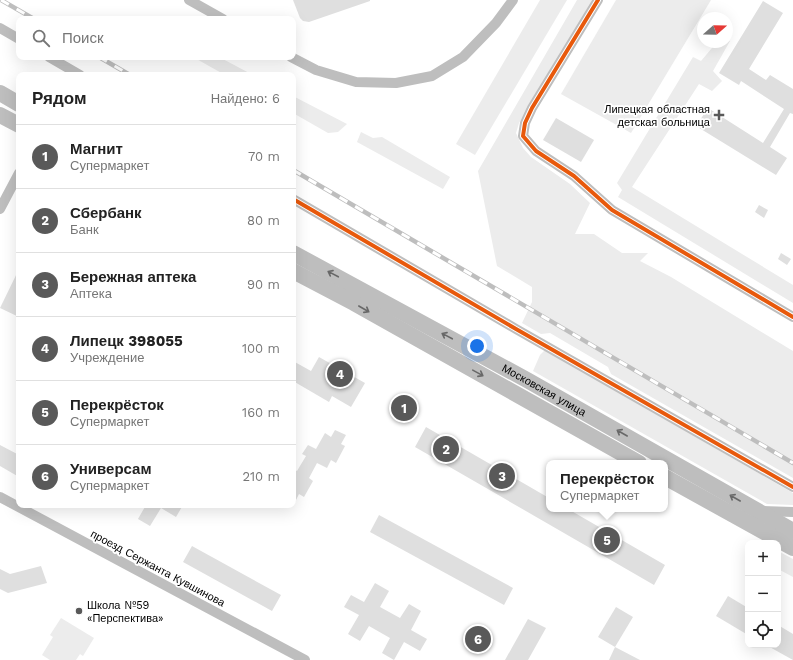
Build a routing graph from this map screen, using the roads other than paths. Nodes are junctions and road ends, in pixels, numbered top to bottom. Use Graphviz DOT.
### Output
graph roads {
  1 [pos="188,0"];
  2 [pos="513,0"];
  3 [pos="598,0"];
  4 [pos="217,16"];
  5 [pos="0,28"];
  6 [pos="16,37"];
  7 [pos="296,59"];
  8 [pos="54,60"];
  9 [pos="75,72"];
  10 [pos="0,93"];
  11 [pos="16,102"];
  12 [pos="0,115"];
  13 [pos="16,123"];
  14 [pos="16,179"];
  15 [pos="296,201"];
  16 [pos="0,209"];
  17 [pos="296,255"];
  18 [pos="296,273"];
  19 [pos="793,317"];
  20 [pos="634,460"];
  21 [pos="668,479"];
  22 [pos="793,486"];
  23 [pos="0,497"];
  24 [pos="16,506"];
  25 [pos="21,508"];
  26 [pos="758,511"];
  27 [pos="793,512"];
  28 [pos="793,530"];
  29 [pos="793,548"];
  30 [pos="305,660"];
  1 -- 4 [label="street"];
  2 -- 7 [label="street"];
  3 -- 19 [label="street"];
  5 -- 6 [label="street"];
  8 -- 9 [label="street"];
  10 -- 11 [label="main road"];
  12 -- 13 [label="main road"];
  14 -- 16 [label="street"];
  15 -- 22 [label="street"];
  26 -- 17 [label="main road, Московская улица, one-way"];
  18 -- 20 [label="main road, Московская улица, one-way"];
  21 -- 29 [label="main road"];
  23 -- 24 [label="street, проезд Сержанта Кувшинова"];
  25 -- 30 [label="street, проезд Сержанта Кувшинова"];
  26 -- 27 [label="street"];
  26 -- 28 [label="main road, Московская улица"];
}
